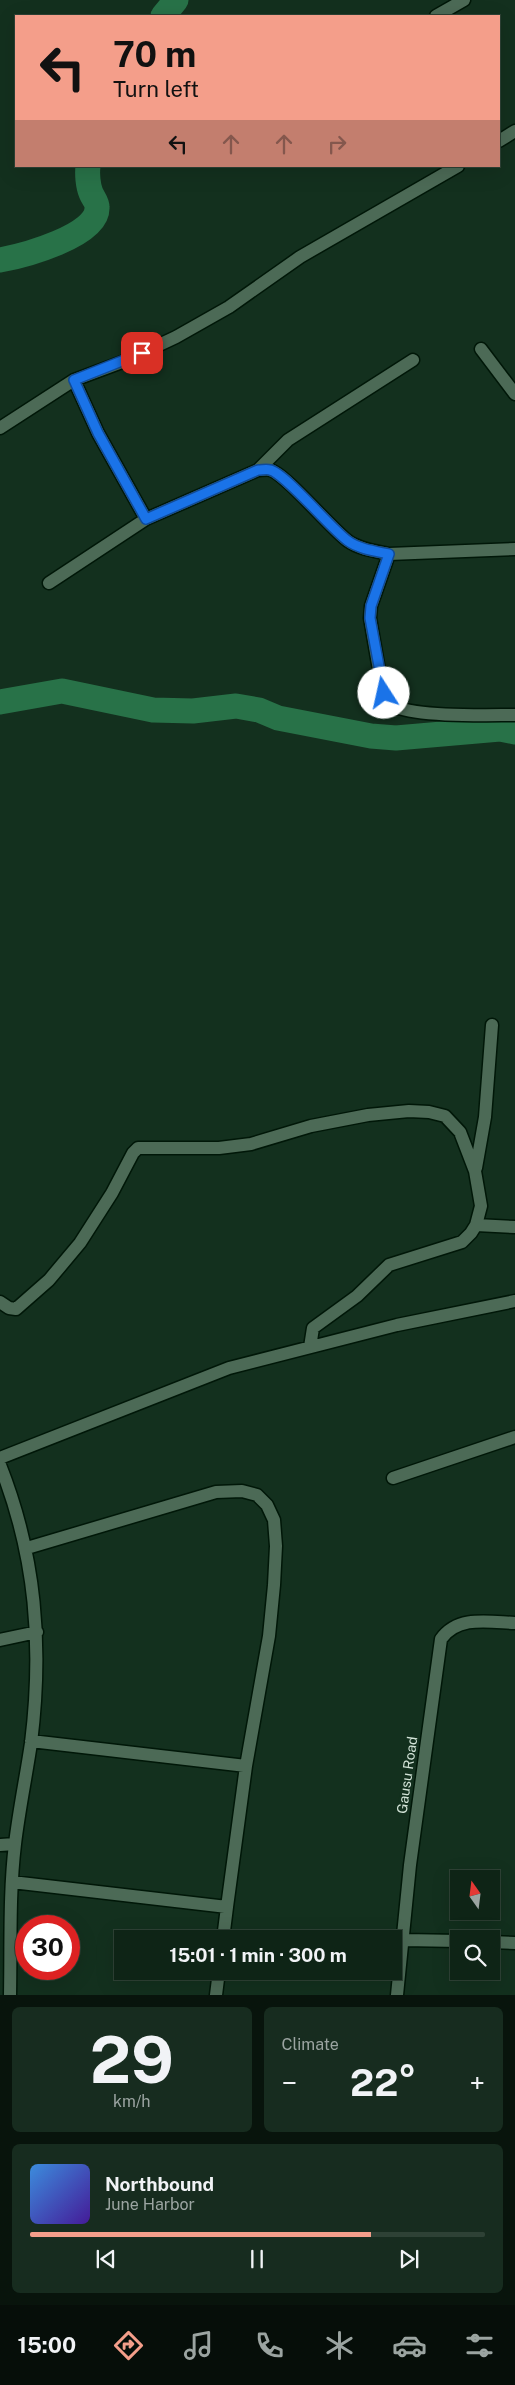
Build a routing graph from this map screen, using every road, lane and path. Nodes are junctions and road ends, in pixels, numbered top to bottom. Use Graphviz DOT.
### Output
graph roads {
  1 [pos="464,0"];
  2 [pos="438,15"];
  3 [pos="515,132"];
  4 [pos="500,141"];
  5 [pos="456,167"];
  6 [pos="481,349"];
  7 [pos="413,360"];
  8 [pos="74,380"];
  9 [pos="515,394"];
  10 [pos="0,428"];
  11 [pos="258,470"];
  12 [pos="146,519"];
  13 [pos="515,549"];
  14 [pos="389,554"];
  15 [pos="49,583"];
  16 [pos="515,715"];
  17 [pos="492,1025"];
  18 [pos="475,1171"];
  19 [pos="476,1225"];
  20 [pos="515,1227"];
  21 [pos="515,1301"];
  22 [pos="0,1302"];
  23 [pos="310,1347"];
  24 [pos="515,1437"];
  25 [pos="0,1458"];
  26 [pos="0,1465"];
  27 [pos="393,1478"];
  28 [pos="27,1548"];
  29 [pos="515,1623"];
  30 [pos="37,1632"];
  31 [pos="0,1640"];
  32 [pos="31,1741"];
  33 [pos="246,1766"];
  34 [pos="15,1844"];
  35 [pos="0,1845"];
  36 [pos="12,1882"];
  37 [pos="227,1908"];
  38 [pos="224,1930"];
  39 [pos="404,1940"];
  40 [pos="450,1941"];
  41 [pos="500,1942"];
  42 [pos="515,1943"];
  43 [pos="218,1980"];
  44 [pos="10,1995"];
  45 [pos="216,1995"];
  46 [pos="397,1995"];
  1 -- 2 [label="street"];
  3 -- 4 [label="street"];
  5 -- 8 [label="street"];
  6 -- 9 [label="street"];
  7 -- 11 [label="street"];
  8 -- 10 [label="street"];
  8 -- 12 [label="street"];
  11 -- 12 [label="street"];
  11 -- 14 [label="street"];
  12 -- 15 [label="street"];
  13 -- 14 [label="street"];
  14 -- 16 [label="street"];
  17 -- 18 [label="street"];
  18 -- 19 [label="street"];
  18 -- 22 [label="street"];
  19 -- 20 [label="street"];
  19 -- 23 [label="street"];
  21 -- 23 [label="street"];
  23 -- 25 [label="street"];
  24 -- 27 [label="street"];
  26 -- 28 [label="street"];
  28 -- 30 [label="street"];
  28 -- 33 [label="street"];
  29 -- 39 [label="street, Gausu Road"];
  30 -- 31 [label="street"];
  30 -- 32 [label="street"];
  32 -- 33 [label="street"];
  32 -- 34 [label="street"];
  33 -- 37 [label="street"];
  34 -- 35 [label="street"];
  34 -- 36 [label="street"];
  36 -- 37 [label="street"];
  36 -- 44 [label="street"];
  37 -- 38 [label="street"];
  39 -- 40 [label="street"];
  39 -- 46 [label="street, Gausu Road"];
  41 -- 42 [label="street"];
  43 -- 45 [label="street"];
}
